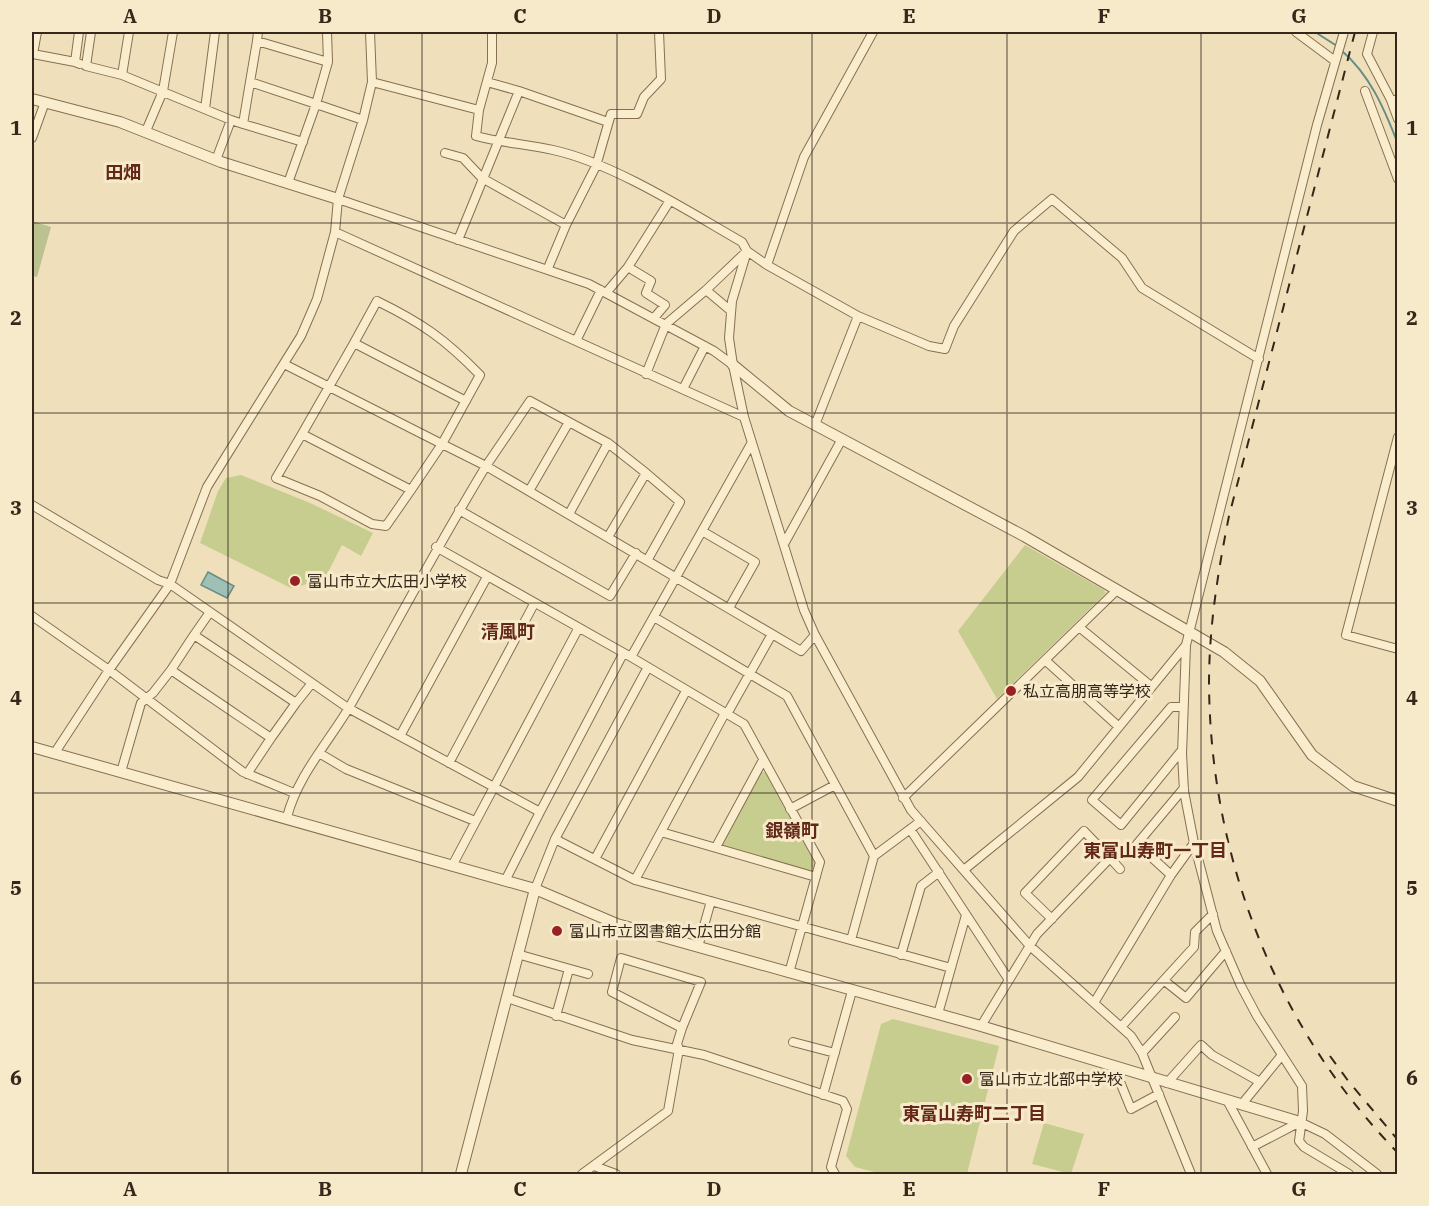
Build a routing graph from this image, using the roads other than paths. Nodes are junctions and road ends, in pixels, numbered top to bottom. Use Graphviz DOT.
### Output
graph roads {
  1 [pos="37,32"];
  2 [pos="79,32"];
  3 [pos="91,32"];
  4 [pos="129,32"];
  5 [pos="173,32"];
  6 [pos="214,32"];
  7 [pos="327,32"];
  8 [pos="370,32"];
  9 [pos="492,32"];
  10 [pos="873,32"];
  11 [pos="1296,32"];
  12 [pos="1344,32"];
  13 [pos="1372,32"];
  14 [pos="661,33"];
  15 [pos="257,36"];
  16 [pos="32,54"];
  17 [pos="75,62"];
  18 [pos="328,62"];
  19 [pos="1335,62"];
  20 [pos="86,66"];
  21 [pos="122,75"];
  22 [pos="250,82"];
  23 [pos="372,82"];
  24 [pos="487,82"];
  25 [pos="163,91"];
  26 [pos="519,91"];
  27 [pos="1365,91"];
  28 [pos="32,99"];
  29 [pos="1394,100"];
  30 [pos="45,102"];
  31 [pos="316,104"];
  32 [pos="205,109"];
  33 [pos="479,110"];
  34 [pos="1398,119"];
  35 [pos="231,120"];
  36 [pos="363,120"];
  37 [pos="609,122"];
  38 [pos="243,124"];
  39 [pos="146,131"];
  40 [pos="32,138"];
  41 [pos="303,142"];
  42 [pos="498,142"];
  43 [pos="446,153"];
  44 [pos="216,160"];
  45 [pos="596,166"];
  46 [pos="482,178"];
  47 [pos="1398,179"];
  48 [pos="288,183"];
  49 [pos="338,199"];
  50 [pos="669,202"];
  51 [pos="566,225"];
  52 [pos="334,232"];
  53 [pos="458,240"];
  54 [pos="747,251"];
  55 [pos="767,265"];
  56 [pos="628,267"];
  57 [pos="548,268"];
  58 [pos="706,290"];
  59 [pos="604,292"];
  60 [pos="731,311"];
  61 [pos="858,316"];
  62 [pos="654,318"];
  63 [pos="666,324"];
  64 [pos="576,341"];
  65 [pos="354,343"];
  66 [pos="705,346"];
  67 [pos="1259,359"];
  68 [pos="284,364"];
  69 [pos="733,365"];
  70 [pos="645,374"];
  71 [pos="330,388"];
  72 [pos="682,389"];
  73 [pos="466,401"];
  74 [pos="744,417"];
  75 [pos="569,422"];
  76 [pos="815,425"];
  77 [pos="302,434"];
  78 [pos="1398,437"];
  79 [pos="842,440"];
  80 [pos="608,443"];
  81 [pos="442,444"];
  82 [pos="751,444"];
  83 [pos="486,466"];
  84 [pos="646,473"];
  85 [pos="411,490"];
  86 [pos="529,491"];
  87 [pos="35,508"];
  88 [pos="459,510"];
  89 [pos="569,514"];
  90 [pos="32,520"];
  91 [pos="702,531"];
  92 [pos="608,537"];
  93 [pos="784,544"];
  94 [pos="436,547"];
  95 [pos="636,552"];
  96 [pos="648,559"];
  97 [pos="488,577"];
  98 [pos="676,577"];
  99 [pos="170,584"];
  100 [pos="1117,590"];
  101 [pos="534,604"];
  102 [pos="729,608"];
  103 [pos="210,612"];
  104 [pos="32,616"];
  105 [pos="654,617"];
  106 [pos="1079,627"];
  107 [pos="578,629"];
  108 [pos="772,634"];
  109 [pos="1190,634"];
  110 [pos="194,635"];
  111 [pos="815,636"];
  112 [pos="1186,645"];
  113 [pos="1398,649"];
  114 [pos="627,655"];
  115 [pos="1045,660"];
  116 [pos="648,667"];
  117 [pos="109,670"];
  118 [pos="171,670"];
  119 [pos="749,674"];
  120 [pos="312,683"];
  121 [pos="1151,687"];
  122 [pos="686,691"];
  123 [pos="146,700"];
  124 [pos="296,703"];
  125 [pos="1183,707"];
  126 [pos="348,708"];
  127 [pos="726,713"];
  128 [pos="1119,727"];
  129 [pos="400,736"];
  130 [pos="270,738"];
  131 [pos="32,747"];
  132 [pos="1183,750"];
  133 [pos="319,753"];
  134 [pos="54,754"];
  135 [pos="763,760"];
  136 [pos="449,763"];
  137 [pos="121,772"];
  138 [pos="247,774"];
  139 [pos="835,785"];
  140 [pos="494,788"];
  141 [pos="1184,788"];
  142 [pos="294,793"];
  143 [pos="903,798"];
  144 [pos="1398,801"];
  145 [pos="790,809"];
  146 [pos="540,812"];
  147 [pos="287,817"];
  148 [pos="475,821"];
  149 [pos="921,821"];
  150 [pos="910,829"];
  151 [pos="661,832"];
  152 [pos="555,839"];
  153 [pos="1194,843"];
  154 [pos="716,847"];
  155 [pos="874,856"];
  156 [pos="595,858"];
  157 [pos="1110,858"];
  158 [pos="452,866"];
  159 [pos="964,869"];
  160 [pos="1120,869"];
  161 [pos="939,872"];
  162 [pos="1171,875"];
  163 [pos="816,877"];
  164 [pos="635,880"];
  165 [pos="505,881"];
  166 [pos="535,889"];
  167 [pos="711,901"];
  168 [pos="1213,914"];
  169 [pos="966,915"];
  170 [pos="1052,919"];
  171 [pos="802,926"];
  172 [pos="851,940"];
  173 [pos="1030,946"];
  174 [pos="698,947"];
  175 [pos="1226,951"];
  176 [pos="517,954"];
  177 [pos="901,955"];
  178 [pos="951,968"];
  179 [pos="569,969"];
  180 [pos="789,973"];
  181 [pos="588,974"];
  182 [pos="1009,980"];
  183 [pos="1166,982"];
  184 [pos="852,991"];
  185 [pos="507,998"];
  186 [pos="1094,1003"];
  187 [pos="938,1014"];
  188 [pos="556,1016"];
  189 [pos="1175,1017"];
  190 [pos="981,1026"];
  191 [pos="1121,1027"];
  192 [pos="682,1028"];
  193 [pos="793,1042"];
  194 [pos="679,1049"];
  195 [pos="835,1053"];
  196 [pos="1142,1053"];
  197 [pos="1282,1055"];
  198 [pos="1114,1067"];
  199 [pos="1152,1078"];
  200 [pos="1260,1082"];
  201 [pos="1167,1083"];
  202 [pos="1159,1094"];
  203 [pos="823,1095"];
  204 [pos="1227,1100"];
  205 [pos="1242,1104"];
  206 [pos="1300,1122"];
  207 [pos="1252,1147"];
  208 [pos="594,1166"];
  209 [pos="461,1174"];
  210 [pos="582,1174"];
  211 [pos="616,1174"];
  212 [pos="835,1174"];
  213 [pos="1191,1174"];
  214 [pos="1267,1174"];
  215 [pos="1349,1174"];
  216 [pos="1377,1174"];
  1 -- 16 [label="street"];
  2 -- 17 [label="street"];
  3 -- 20 [label="street"];
  4 -- 21 [label="street"];
  5 -- 25 [label="street"];
  6 -- 32 [label="street"];
  7 -- 18 [label="street"];
  8 -- 23 [label="street"];
  9 -- 24 [label="street"];
  10 -- 55 [label="street"];
  11 -- 19 [label="street"];
  12 -- 19 [label="street"];
  13 -- 29 [label="street"];
  14 -- 37 [label="street"];
  15 -- 18 [label="street"];
  15 -- 22 [label="street"];
  16 -- 17 [label="street"];
  17 -- 20 [label="street"];
  18 -- 31 [label="street"];
  19 -- 67 [label="street"];
  20 -- 21 [label="street"];
  21 -- 25 [label="street"];
  22 -- 31 [label="street"];
  22 -- 38 [label="street"];
  23 -- 33 [label="street"];
  23 -- 36 [label="street"];
  24 -- 26 [label="street"];
  24 -- 33 [label="street"];
  25 -- 32 [label="street"];
  25 -- 39 [label="street"];
  26 -- 37 [label="street"];
  26 -- 42 [label="street"];
  27 -- 47 [label="street"];
  28 -- 30 [label="street"];
  29 -- 34 [label="street"];
  30 -- 39 [label="street"];
  30 -- 40 [label="street"];
  31 -- 36 [label="street"];
  31 -- 41 [label="street"];
  32 -- 35 [label="street"];
  33 -- 42 [label="street"];
  35 -- 38 [label="street"];
  35 -- 44 [label="street"];
  36 -- 49 [label="street"];
  37 -- 45 [label="street"];
  38 -- 41 [label="street"];
  39 -- 44 [label="street"];
  41 -- 48 [label="street"];
  42 -- 45 [label="street"];
  42 -- 46 [label="street"];
  43 -- 46 [label="street"];
  44 -- 48 [label="street"];
  45 -- 50 [label="street"];
  45 -- 51 [label="street"];
  46 -- 51 [label="street"];
  46 -- 53 [label="street"];
  48 -- 49 [label="street"];
  49 -- 52 [label="street"];
  49 -- 53 [label="street"];
  50 -- 54 [label="street"];
  50 -- 56 [label="street"];
  51 -- 57 [label="street"];
  52 -- 64 [label="street"];
  52 -- 68 [label="street"];
  53 -- 57 [label="street"];
  54 -- 55 [label="street"];
  54 -- 58 [label="street"];
  54 -- 60 [label="street"];
  55 -- 61 [label="street"];
  56 -- 59 [label="street"];
  56 -- 62 [label="street"];
  57 -- 59 [label="street"];
  58 -- 60 [label="street"];
  58 -- 63 [label="street"];
  59 -- 62 [label="street"];
  59 -- 64 [label="street"];
  60 -- 69 [label="street"];
  61 -- 67 [label="street"];
  61 -- 76 [label="street"];
  62 -- 63 [label="street"];
  63 -- 66 [label="street"];
  63 -- 70 [label="street"];
  64 -- 70 [label="street"];
  65 -- 71 [label="street"];
  65 -- 73 [label="street"];
  65 -- 73 [label="street"];
  66 -- 69 [label="street"];
  66 -- 72 [label="street"];
  67 -- 109 [label="street"];
  68 -- 71 [label="street"];
  68 -- 99 [label="street"];
  69 -- 74 [label="street"];
  69 -- 76 [label="street"];
  70 -- 72 [label="street"];
  71 -- 77 [label="street"];
  71 -- 81 [label="street"];
  72 -- 74 [label="street"];
  73 -- 81 [label="street"];
  74 -- 82 [label="street"];
  75 -- 80 [label="street"];
  75 -- 83 [label="street"];
  75 -- 86 [label="street"];
  76 -- 79 [label="street"];
  77 -- 85 [label="street"];
  77 -- 85 [label="street"];
  78 -- 113 [label="street"];
  79 -- 93 [label="street"];
  79 -- 100 [label="street"];
  80 -- 84 [label="street"];
  80 -- 89 [label="street"];
  81 -- 83 [label="street"];
  81 -- 85 [label="street"];
  82 -- 91 [label="street"];
  82 -- 93 [label="street"];
  83 -- 86 [label="street"];
  83 -- 88 [label="street"];
  84 -- 92 [label="street"];
  84 -- 96 [label="street"];
  86 -- 89 [label="street"];
  87 -- 90 [label="street"];
  87 -- 99 [label="street"];
  88 -- 94 [label="street"];
  88 -- 95 [label="street"];
  89 -- 92 [label="street"];
  91 -- 98 [label="street"];
  91 -- 102 [label="street"];
  92 -- 95 [label="street"];
  93 -- 111 [label="street"];
  94 -- 97 [label="street"];
  94 -- 126 [label="street"];
  95 -- 96 [label="street"];
  96 -- 98 [label="street"];
  97 -- 101 [label="street"];
  97 -- 129 [label="street"];
  98 -- 102 [label="street"];
  98 -- 105 [label="street"];
  99 -- 103 [label="street"];
  99 -- 117 [label="street"];
  100 -- 106 [label="street"];
  100 -- 109 [label="street"];
  101 -- 107 [label="street"];
  101 -- 136 [label="street"];
  102 -- 108 [label="street"];
  103 -- 110 [label="street"];
  103 -- 120 [label="street"];
  104 -- 117 [label="street"];
  105 -- 114 [label="street"];
  105 -- 119 [label="street"];
  106 -- 115 [label="street"];
  106 -- 121 [label="street"];
  107 -- 114 [label="street"];
  107 -- 140 [label="street"];
  108 -- 111 [label="street"];
  108 -- 119 [label="street"];
  109 -- 112 [label="street"];
  109 -- 144 [label="street"];
  110 -- 118 [label="street"];
  110 -- 124 [label="street"];
  111 -- 143 [label="street"];
  112 -- 121 [label="street"];
  112 -- 125 [label="street"];
  114 -- 116 [label="street"];
  114 -- 146 [label="street"];
  115 -- 128 [label="street"];
  115 -- 143 [label="street"];
  116 -- 122 [label="street"];
  116 -- 152 [label="street"];
  117 -- 123 [label="street"];
  117 -- 134 [label="street"];
  118 -- 123 [label="street"];
  118 -- 130 [label="street"];
  119 -- 127 [label="street"];
  119 -- 139 [label="street"];
  120 -- 124 [label="street"];
  120 -- 126 [label="street"];
  121 -- 128 [label="street"];
  122 -- 127 [label="street"];
  122 -- 156 [label="street"];
  123 -- 137 [label="street"];
  123 -- 138 [label="street"];
  124 -- 130 [label="street"];
  125 -- 132 [label="street"];
  125 -- 132 [label="street"];
  126 -- 129 [label="street"];
  126 -- 133 [label="street"];
  127 -- 135 [label="street"];
  127 -- 151 [label="street"];
  128 -- 159 [label="street"];
  129 -- 136 [label="street"];
  130 -- 138 [label="street"];
  131 -- 134 [label="street"];
  132 -- 141 [label="street"];
  133 -- 142 [label="street"];
  133 -- 148 [label="street"];
  134 -- 137 [label="street"];
  135 -- 145 [label="street"];
  135 -- 154 [label="street"];
  136 -- 140 [label="street"];
  137 -- 147 [label="street"];
  138 -- 142 [label="street"];
  139 -- 145 [label="street"];
  139 -- 155 [label="street"];
  140 -- 146 [label="street"];
  140 -- 148 [label="street"];
  141 -- 153 [label="street"];
  141 -- 162 [label="street"];
  142 -- 147 [label="street"];
  143 -- 149 [label="street"];
  145 -- 163 [label="street"];
  146 -- 165 [label="street"];
  147 -- 158 [label="street"];
  148 -- 158 [label="street"];
  149 -- 150 [label="street"];
  149 -- 159 [label="street"];
  150 -- 155 [label="street"];
  150 -- 161 [label="street"];
  151 -- 154 [label="street"];
  151 -- 164 [label="street"];
  152 -- 156 [label="street"];
  152 -- 166 [label="street"];
  153 -- 162 [label="street"];
  153 -- 168 [label="street"];
  154 -- 163 [label="street"];
  155 -- 172 [label="street"];
  156 -- 164 [label="street"];
  157 -- 160 [label="street"];
  157 -- 170 [label="street"];
  157 -- 170 [label="street"];
  158 -- 165 [label="street"];
  159 -- 173 [label="street"];
  161 -- 169 [label="street"];
  161 -- 177 [label="street"];
  162 -- 186 [label="street"];
  163 -- 171 [label="street"];
  164 -- 167 [label="street"];
  165 -- 166 [label="street"];
  166 -- 174 [label="street"];
  166 -- 176 [label="street"];
  167 -- 171 [label="street"];
  167 -- 174 [label="street"];
  168 -- 175 [label="street"];
  168 -- 183 [label="street"];
  169 -- 178 [label="street"];
  169 -- 182 [label="street"];
  170 -- 173 [label="street"];
  171 -- 172 [label="street"];
  171 -- 180 [label="street"];
  172 -- 177 [label="street"];
  173 -- 182 [label="street"];
  173 -- 186 [label="street"];
  174 -- 180 [label="street"];
  175 -- 183 [label="street"];
  175 -- 197 [label="street"];
  176 -- 179 [label="street"];
  176 -- 185 [label="street"];
  177 -- 178 [label="street"];
  178 -- 187 [label="street"];
  179 -- 181 [label="street"];
  179 -- 188 [label="street"];
  180 -- 184 [label="street"];
  182 -- 190 [label="street"];
  183 -- 191 [label="street"];
  184 -- 187 [label="street"];
  184 -- 195 [label="street"];
  185 -- 188 [label="street"];
  185 -- 209 [label="street"];
  186 -- 191 [label="street"];
  187 -- 190 [label="street"];
  188 -- 194 [label="street"];
  189 -- 196 [label="street"];
  190 -- 198 [label="street"];
  191 -- 196 [label="street"];
  192 -- 192 [label="street"];
  192 -- 194 [label="street"];
  193 -- 195 [label="street"];
  194 -- 203 [label="street"];
  194 -- 208 [label="street"];
  195 -- 203 [label="street"];
  196 -- 199 [label="street"];
  197 -- 200 [label="street"];
  197 -- 206 [label="street"];
  198 -- 199 [label="street"];
  198 -- 202 [label="street"];
  199 -- 201 [label="street"];
  199 -- 202 [label="street"];
  200 -- 201 [label="street"];
  200 -- 205 [label="street"];
  201 -- 204 [label="street"];
  202 -- 213 [label="street"];
  203 -- 212 [label="street"];
  204 -- 205 [label="street"];
  204 -- 207 [label="street"];
  205 -- 206 [label="street"];
  206 -- 207 [label="street"];
  206 -- 215 [label="street"];
  206 -- 216 [label="street"];
  207 -- 214 [label="street"];
  208 -- 210 [label="street"];
  208 -- 211 [label="street"];
}
